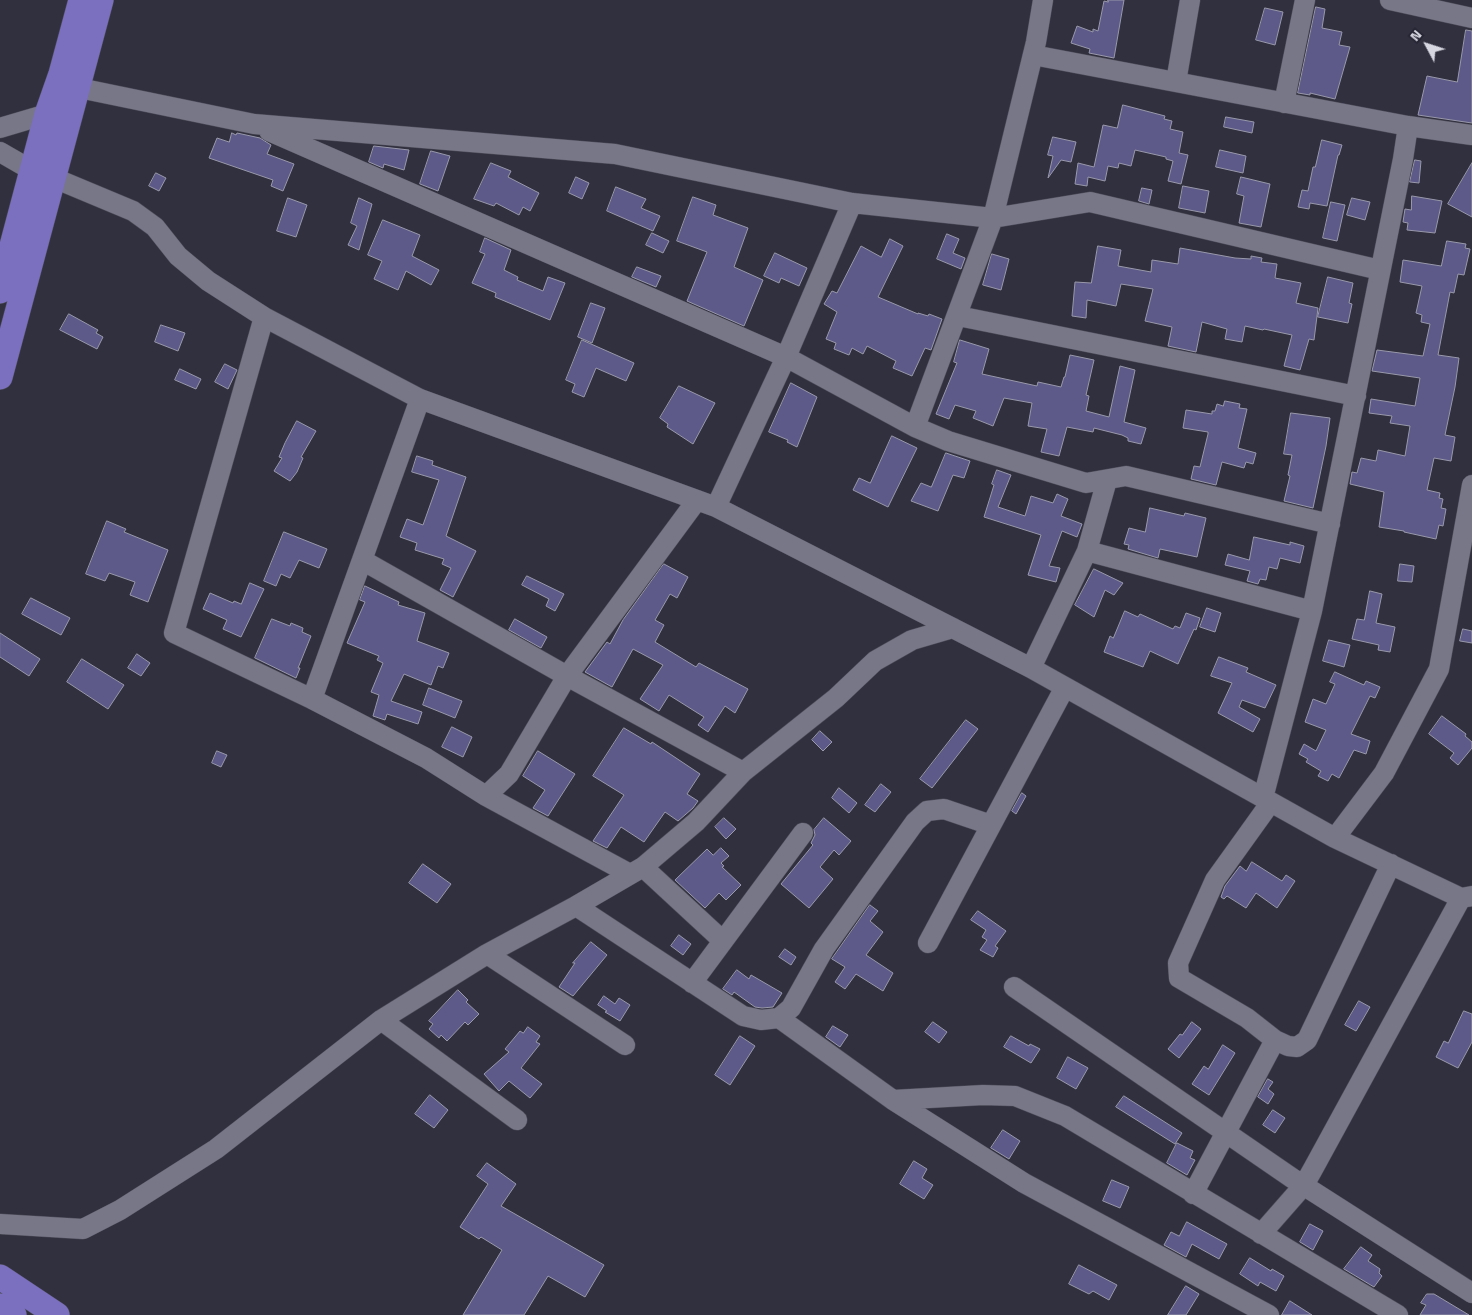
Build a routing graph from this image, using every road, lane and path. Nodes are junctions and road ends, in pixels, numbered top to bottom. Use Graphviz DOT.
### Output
graph roads {
  1 [pos="81,0"];
  2 [pos="101,0"];
  3 [pos="1044,0"];
  4 [pos="1190,0"];
  5 [pos="1305,0"];
  6 [pos="1390,0"];
  7 [pos="1472,18"];
  8 [pos="1033,55"];
  9 [pos="1176,82"];
  10 [pos="79,88"];
  11 [pos="1284,102"];
  12 [pos="47,114"];
  13 [pos="254,124"];
  14 [pos="1408,126"];
  15 [pos="0,128"];
  16 [pos="1472,135"];
  17 [pos="0,152"];
  18 [pos="44,174"];
  19 [pos="852,203"];
  20 [pos="993,218"];
  21 [pos="1380,270"];
  22 [pos="0,291"];
  23 [pos="958,316"];
  24 [pos="264,317"];
  25 [pos="786,357"];
  26 [pos="0,377"];
  27 [pos="1356,396"];
  28 [pos="420,399"];
  29 [pos="915,427"];
  30 [pos="1107,480"];
  31 [pos="1472,485"];
  32 [pos="697,500"];
  33 [pos="716,507"];
  34 [pos="1330,524"];
  35 [pos="1087,551"];
  36 [pos="362,560"];
  37 [pos="1312,611"];
  38 [pos="953,628"];
  39 [pos="1031,668"];
  40 [pos="567,676"];
  41 [pos="1066,687"];
  42 [pos="312,699"];
  43 [pos="743,772"];
  44 [pos="486,796"];
  45 [pos="1267,800"];
  46 [pos="992,825"];
  47 [pos="802,833"];
  48 [pos="1335,838"];
  49 [pos="1391,864"];
  50 [pos="637,870"];
  51 [pos="1466,897"];
  52 [pos="576,906"];
  53 [pos="723,941"];
  54 [pos="928,943"];
  55 [pos="487,954"];
  56 [pos="692,983"];
  57 [pos="1014,987"];
  58 [pos="779,1018"];
  59 [pos="381,1020"];
  60 [pos="1275,1040"];
  61 [pos="624,1045"];
  62 [pos="893,1100"];
  63 [pos="517,1120"];
  64 [pos="1225,1132"];
  65 [pos="1304,1185"];
  66 [pos="1193,1194"];
  67 [pos="0,1224"];
  68 [pos="1261,1234"];
  69 [pos="0,1277"];
  70 [pos="1472,1293"];
  71 [pos="0,1306"];
  72 [pos="14,1315"];
  73 [pos="57,1315"];
  74 [pos="1269,1315"];
  75 [pos="1398,1315"];
  1 -- 12 [label="main road"];
  2 -- 10 [label="main road"];
  3 -- 8 [label="street"];
  4 -- 9 [label="street"];
  5 -- 11 [label="street"];
  6 -- 7 [label="street"];
  8 -- 9 [label="street"];
  8 -- 20 [label="street"];
  9 -- 11 [label="street"];
  10 -- 13 [label="street"];
  10 -- 18 [label="main road"];
  11 -- 14 [label="street"];
  12 -- 15 [label="street"];
  12 -- 18 [label="main road"];
  13 -- 19 [label="street"];
  13 -- 25 [label="street"];
  14 -- 16 [label="street"];
  14 -- 21 [label="street"];
  17 -- 18 [label="street"];
  18 -- 22 [label="main road"];
  18 -- 24 [label="street"];
  18 -- 26 [label="main road"];
  19 -- 20 [label="street"];
  19 -- 25 [label="street"];
  20 -- 21 [label="street"];
  20 -- 23 [label="street"];
  21 -- 27 [label="street"];
  23 -- 27 [label="street"];
  23 -- 29 [label="street"];
  24 -- 28 [label="street"];
  24 -- 42 [label="street"];
  25 -- 29 [label="street"];
  25 -- 33 [label="street"];
  27 -- 34 [label="street"];
  28 -- 32 [label="street"];
  28 -- 36 [label="street"];
  29 -- 30 [label="street"];
  30 -- 34 [label="street"];
  30 -- 35 [label="street"];
  31 -- 48 [label="street"];
  32 -- 33 [label="street"];
  32 -- 40 [label="street"];
  33 -- 38 [label="street"];
  34 -- 37 [label="street"];
  35 -- 37 [label="street"];
  35 -- 39 [label="street"];
  36 -- 40 [label="street"];
  36 -- 42 [label="street"];
  37 -- 45 [label="street"];
  38 -- 39 [label="street"];
  38 -- 43 [label="street"];
  39 -- 41 [label="street"];
  40 -- 43 [label="street"];
  40 -- 44 [label="street"];
  41 -- 45 [label="street"];
  41 -- 46 [label="street"];
  42 -- 44 [label="street"];
  43 -- 50 [label="street"];
  44 -- 50 [label="street"];
  45 -- 48 [label="street"];
  45 -- 60 [label="street"];
  46 -- 54 [label="street"];
  46 -- 58 [label="street"];
  47 -- 53 [label="street"];
  48 -- 49 [label="street"];
  49 -- 51 [label="street"];
  49 -- 60 [label="street"];
  50 -- 52 [label="street"];
  50 -- 53 [label="street"];
  51 -- 65 [label="street"];
  52 -- 55 [label="street"];
  52 -- 56 [label="street"];
  53 -- 56 [label="street"];
  55 -- 59 [label="street"];
  55 -- 61 [label="street"];
  56 -- 58 [label="street"];
  57 -- 64 [label="street"];
  58 -- 62 [label="street"];
  59 -- 63 [label="street"];
  59 -- 67 [label="street"];
  60 -- 64 [label="street"];
  62 -- 66 [label="street"];
  62 -- 74 [label="street"];
  64 -- 65 [label="street"];
  64 -- 66 [label="street"];
  65 -- 68 [label="street"];
  65 -- 70 [label="street"];
  66 -- 68 [label="street"];
  68 -- 75 [label="street"];
  69 -- 73 [label="main road"];
  71 -- 72 [label="main road"];
}
